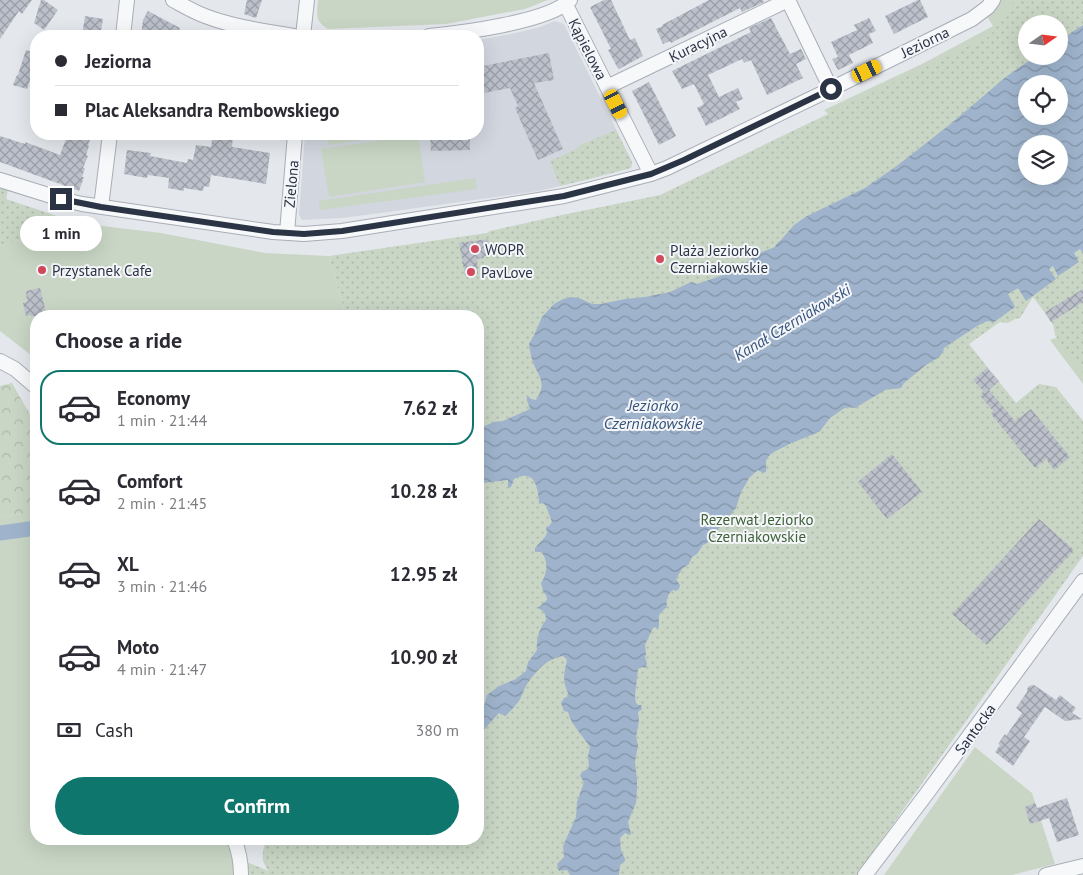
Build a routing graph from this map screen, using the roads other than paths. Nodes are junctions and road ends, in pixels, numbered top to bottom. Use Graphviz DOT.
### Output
graph roads {
  1 [pos="127,0"];
  2 [pos="173,0"];
  3 [pos="307,0"];
  4 [pos="788,0"];
  5 [pos="993,0"];
  6 [pos="568,2"];
  7 [pos="124,30"];
  8 [pos="256,30"];
  9 [pos="304,30"];
  10 [pos="476,30"];
  11 [pos="607,87"];
  12 [pos="831,89"];
  13 [pos="109,140"];
  14 [pos="295,140"];
  15 [pos="651,174"];
  16 [pos="0,180"];
  17 [pos="101,207"];
  18 [pos="287,233"];
  19 [pos="0,361"];
  20 [pos="30,382"];
  21 [pos="1083,581"];
  22 [pos="237,845"];
  23 [pos="1083,866"];
  24 [pos="241,875"];
  25 [pos="865,875"];
  26 [pos="1046,875"];
  1 -- 7 [label="street"];
  2 -- 8 [label="street"];
  3 -- 9 [label="street"];
  4 -- 11 [label="street, Kuracyjna"];
  4 -- 12 [label="street"];
  5 -- 12 [label="street, Jeziorna"];
  6 -- 10 [label="street"];
  6 -- 11 [label="street, Kąpielowa"];
  11 -- 15 [label="street, Kąpielowa"];
  12 -- 15 [label="street, Jeziorna"];
  13 -- 17 [label="street"];
  14 -- 18 [label="street, Zielona"];
  15 -- 18 [label="street, Jeziorna"];
  16 -- 17 [label="street, Jeziorna"];
  17 -- 18 [label="street, Jeziorna"];
  19 -- 20 [label="street"];
  21 -- 25 [label="street, Santocka"];
  22 -- 24 [label="street"];
  23 -- 26 [label="street"];
}
